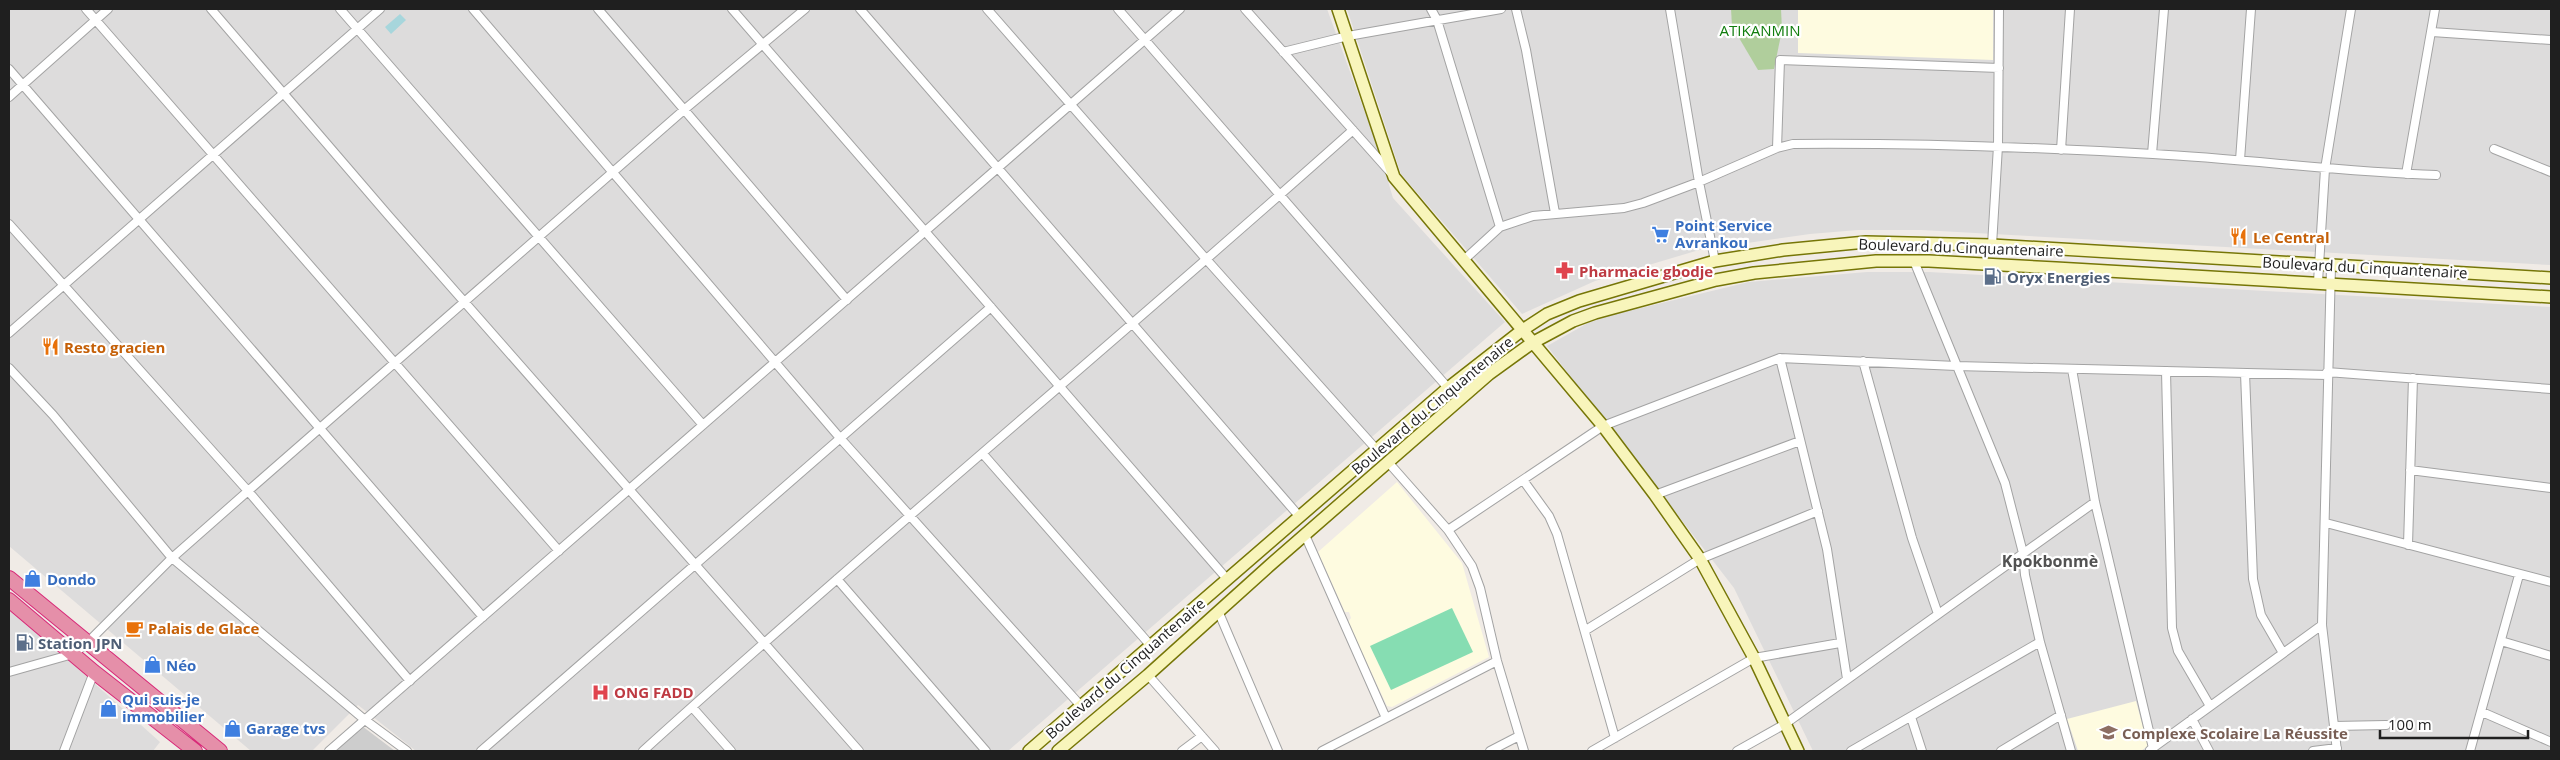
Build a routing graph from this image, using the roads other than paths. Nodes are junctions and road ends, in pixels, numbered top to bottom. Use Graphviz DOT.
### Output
graph roads {
  1 [pos="86,9"];
  2 [pos="108,9"];
  3 [pos="211,9"];
  4 [pos="340,9"];
  5 [pos="380,9"];
  6 [pos="472,9"];
  7 [pos="598,9"];
  8 [pos="732,9"];
  9 [pos="805,9"];
  10 [pos="860,9"];
  11 [pos="987,9"];
  12 [pos="1118,9"];
  13 [pos="1180,9"];
  14 [pos="1245,9"];
  15 [pos="1338,9"];
  16 [pos="1431,9"];
  17 [pos="1501,9"];
  18 [pos="1516,9"];
  19 [pos="1670,9"];
  20 [pos="1999,9"];
  21 [pos="2070,9"];
  22 [pos="2164,9"];
  23 [pos="2251,9"];
  24 [pos="2351,9"];
  25 [pos="2435,9"];
  26 [pos="96,20"];
  27 [pos="1436,20"];
  28 [pos="357,29"];
  29 [pos="2432,32"];
  30 [pos="1348,36"];
  31 [pos="1145,40"];
  32 [pos="2551,40"];
  33 [pos="763,44"];
  34 [pos="1283,52"];
  35 [pos="1999,68"];
  36 [pos="9,69"];
  37 [pos="22,84"];
  38 [pos="283,94"];
  39 [pos="9,96"];
  40 [pos="1070,105"];
  41 [pos="686,109"];
  42 [pos="1353,130"];
  43 [pos="1998,146"];
  44 [pos="1777,148"];
  45 [pos="2494,149"];
  46 [pos="2061,150"];
  47 [pos="2152,154"];
  48 [pos="214,155"];
  49 [pos="2240,160"];
  50 [pos="998,168"];
  51 [pos="2326,169"];
  52 [pos="2551,172"];
  53 [pos="612,174"];
  54 [pos="2406,174"];
  55 [pos="2436,176"];
  56 [pos="1394,177"];
  57 [pos="1699,182"];
  58 [pos="1279,196"];
  59 [pos="1555,213"];
  60 [pos="140,220"];
  61 [pos="9,224"];
  62 [pos="1500,227"];
  63 [pos="925,231"];
  64 [pos="539,237"];
  65 [pos="1992,245"];
  66 [pos="1465,259"];
  67 [pos="1206,260"];
  68 [pos="1715,261"];
  69 [pos="1914,261"];
  70 [pos="2326,265"];
  71 [pos="2551,278"];
  72 [pos="2318,282"];
  73 [pos="2331,283"];
  74 [pos="63,287"];
  75 [pos="2551,296"];
  76 [pos="847,300"];
  77 [pos="465,303"];
  78 [pos="991,307"];
  79 [pos="1133,324"];
  80 [pos="1521,331"];
  81 [pos="9,333"];
  82 [pos="1532,343"];
  83 [pos="1780,358"];
  84 [pos="1863,361"];
  85 [pos="776,362"];
  86 [pos="395,363"];
  87 [pos="1956,366"];
  88 [pos="9,368"];
  89 [pos="2072,369"];
  90 [pos="2166,371"];
  91 [pos="2245,373"];
  92 [pos="2327,373"];
  93 [pos="2413,378"];
  94 [pos="1060,386"];
  95 [pos="1448,388"];
  96 [pos="2551,389"];
  97 [pos="703,425"];
  98 [pos="1603,426"];
  99 [pos="320,428"];
  100 [pos="840,438"];
  101 [pos="1800,441"];
  102 [pos="1377,450"];
  103 [pos="983,454"];
  104 [pos="1388,462"];
  105 [pos="2410,470"];
  106 [pos="1523,480"];
  107 [pos="2551,488"];
  108 [pos="629,490"];
  109 [pos="248,491"];
  110 [pos="1656,495"];
  111 [pos="2095,502"];
  112 [pos="1818,511"];
  113 [pos="910,516"];
  114 [pos="1299,516"];
  115 [pos="2326,523"];
  116 [pos="1448,530"];
  117 [pos="1305,535"];
  118 [pos="2408,545"];
  119 [pos="559,551"];
  120 [pos="2023,553"];
  121 [pos="172,558"];
  122 [pos="1700,559"];
  123 [pos="695,565"];
  124 [pos="2519,575"];
  125 [pos="9,578"];
  126 [pos="837,579"];
  127 [pos="1228,579"];
  128 [pos="2551,582"];
  129 [pos="9,600"];
  130 [pos="1219,613"];
  131 [pos="1938,614"];
  132 [pos="483,617"];
  133 [pos="2322,625"];
  134 [pos="1586,630"];
  135 [pos="2500,641"];
  136 [pos="2040,642"];
  137 [pos="764,643"];
  138 [pos="1840,643"];
  139 [pos="87,644"];
  140 [pos="1151,646"];
  141 [pos="2283,653"];
  142 [pos="73,654"];
  143 [pos="2551,656"];
  144 [pos="1754,658"];
  145 [pos="1498,662"];
  146 [pos="9,672"];
  147 [pos="94,672"];
  148 [pos="1148,675"];
  149 [pos="1848,679"];
  150 [pos="410,681"];
  151 [pos="692,706"];
  152 [pos="1081,706"];
  153 [pos="2210,706"];
  154 [pos="2482,712"];
  155 [pos="2061,715"];
  156 [pos="1911,717"];
  157 [pos="1386,718"];
  158 [pos="2192,719"];
  159 [pos="365,720"];
  160 [pos="1785,724"];
  161 [pos="2386,725"];
  162 [pos="2334,726"];
  163 [pos="1202,736"];
  164 [pos="1519,736"];
  165 [pos="1615,738"];
  166 [pos="2551,742"];
  167 [pos="1060,750"];
  168 [pos="2151,750"];
  169 [pos="2337,750"];
  170 [pos="64,751"];
  171 [pos="194,751"];
  172 [pos="220,751"];
  173 [pos="329,751"];
  174 [pos="406,751"];
  175 [pos="481,751"];
  176 [pos="643,751"];
  177 [pos="731,751"];
  178 [pos="859,751"];
  179 [pos="986,751"];
  180 [pos="1029,751"];
  181 [pos="1182,751"];
  182 [pos="1215,751"];
  183 [pos="1278,751"];
  184 [pos="1322,751"];
  185 [pos="1490,751"];
  186 [pos="1524,751"];
  187 [pos="1592,751"];
  188 [pos="1737,751"];
  189 [pos="1798,751"];
  190 [pos="1851,751"];
  191 [pos="1922,751"];
  192 [pos="2001,751"];
  193 [pos="2072,751"];
  194 [pos="2209,751"];
  195 [pos="2313,751"];
  196 [pos="2470,751"];
  1 -- 26 [label="street"];
  2 -- 26 [label="street"];
  3 -- 38 [label="street"];
  4 -- 28 [label="street"];
  5 -- 28 [label="street"];
  6 -- 53 [label="street"];
  7 -- 41 [label="street"];
  8 -- 33 [label="street"];
  9 -- 33 [label="street"];
  10 -- 50 [label="street"];
  11 -- 40 [label="street"];
  12 -- 31 [label="street"];
  13 -- 31 [label="street"];
  14 -- 34 [label="street"];
  15 -- 30 [label="main road"];
  16 -- 27 [label="street"];
  17 -- 27 [label="street"];
  18 -- 59 [label="street"];
  19 -- 57 [label="street"];
  20 -- 35 [label="street"];
  21 -- 46 [label="street"];
  22 -- 47 [label="street"];
  23 -- 49 [label="street"];
  24 -- 51 [label="street"];
  25 -- 29 [label="street"];
  26 -- 37 [label="street"];
  26 -- 48 [label="street"];
  27 -- 30 [label="street"];
  27 -- 62 [label="street"];
  28 -- 38 [label="street"];
  28 -- 64 [label="street"];
  29 -- 32 [label="street"];
  29 -- 54 [label="street"];
  30 -- 34 [label="street"];
  30 -- 56 [label="main road"];
  31 -- 40 [label="street"];
  31 -- 58 [label="street"];
  33 -- 41 [label="street"];
  33 -- 63 [label="street"];
  34 -- 42 [label="street"];
  35 -- 43 [label="street"];
  35 -- 44 [label="street"];
  36 -- 37 [label="street"];
  37 -- 39 [label="street"];
  37 -- 60 [label="street"];
  38 -- 48 [label="street"];
  38 -- 77 [label="street"];
  40 -- 50 [label="street"];
  40 -- 67 [label="street"];
  41 -- 53 [label="street"];
  41 -- 76 [label="street"];
  42 -- 56 [label="street"];
  42 -- 58 [label="street"];
  43 -- 44 [label="street"];
  43 -- 46 [label="street"];
  43 -- 65 [label="street"];
  44 -- 57 [label="street"];
  45 -- 52 [label="street"];
  46 -- 47 [label="street"];
  47 -- 49 [label="street"];
  48 -- 60 [label="street"];
  48 -- 86 [label="street"];
  49 -- 51 [label="street"];
  50 -- 63 [label="street"];
  50 -- 79 [label="street"];
  51 -- 54 [label="street"];
  51 -- 70 [label="street"];
  53 -- 64 [label="street"];
  53 -- 85 [label="street"];
  54 -- 55 [label="street"];
  56 -- 66 [label="main road"];
  57 -- 59 [label="street"];
  57 -- 68 [label="street"];
  58 -- 67 [label="street"];
  58 -- 95 [label="street"];
  59 -- 62 [label="street"];
  60 -- 74 [label="street"];
  60 -- 99 [label="street"];
  61 -- 74 [label="street"];
  62 -- 66 [label="street"];
  63 -- 76 [label="street"];
  63 -- 78 [label="street"];
  64 -- 77 [label="street"];
  64 -- 97 [label="street"];
  65 -- 68 [label="main road, Boulevard du Cinquantenaire"];
  65 -- 70 [label="main road, Boulevard du Cinquantenaire"];
  66 -- 80 [label="main road"];
  67 -- 79 [label="street"];
  67 -- 102 [label="street"];
  68 -- 80 [label="main road, Boulevard du Cinquantenaire"];
  69 -- 72 [label="main road, Boulevard du Cinquantenaire"];
  69 -- 82 [label="main road, Boulevard du Cinquantenaire"];
  69 -- 87 [label="street"];
  70 -- 71 [label="main road, Boulevard du Cinquantenaire"];
  70 -- 72 [label="street"];
  70 -- 73 [label="street"];
  72 -- 73 [label="main road, Boulevard du Cinquantenaire"];
  73 -- 75 [label="main road, Boulevard du Cinquantenaire"];
  73 -- 92 [label="street"];
  74 -- 81 [label="street"];
  74 -- 109 [label="street"];
  76 -- 85 [label="street"];
  77 -- 86 [label="street"];
  77 -- 108 [label="street"];
  78 -- 94 [label="street"];
  78 -- 100 [label="street"];
  79 -- 94 [label="street"];
  79 -- 114 [label="street"];
  80 -- 82 [label="main road"];
  80 -- 95 [label="main road, Boulevard du Cinquantenaire"];
  82 -- 98 [label="main road"];
  82 -- 104 [label="main road, Boulevard du Cinquantenaire"];
  83 -- 84 [label="street"];
  83 -- 98 [label="street"];
  83 -- 101 [label="street"];
  84 -- 87 [label="street"];
  84 -- 131 [label="street"];
  85 -- 97 [label="street"];
  85 -- 100 [label="street"];
  86 -- 99 [label="street"];
  86 -- 119 [label="street"];
  87 -- 89 [label="street"];
  87 -- 120 [label="street"];
  88 -- 121 [label="street"];
  89 -- 90 [label="street"];
  89 -- 111 [label="street"];
  90 -- 91 [label="street"];
  90 -- 153 [label="street"];
  91 -- 92 [label="street"];
  91 -- 141 [label="street"];
  92 -- 93 [label="street"];
  92 -- 115 [label="street"];
  93 -- 96 [label="street"];
  93 -- 105 [label="street"];
  94 -- 103 [label="street"];
  94 -- 127 [label="street"];
  95 -- 102 [label="main road, Boulevard du Cinquantenaire"];
  97 -- 108 [label="street"];
  98 -- 106 [label="street"];
  98 -- 110 [label="main road"];
  99 -- 109 [label="street"];
  99 -- 132 [label="street"];
  100 -- 113 [label="street"];
  100 -- 123 [label="street"];
  101 -- 110 [label="street"];
  101 -- 112 [label="street"];
  102 -- 114 [label="main road, Boulevard du Cinquantenaire"];
  103 -- 113 [label="street"];
  103 -- 140 [label="street"];
  104 -- 116 [label="street"];
  104 -- 117 [label="main road, Boulevard du Cinquantenaire"];
  105 -- 107 [label="street"];
  105 -- 118 [label="street"];
  106 -- 116 [label="street"];
  106 -- 134 [label="street"];
  108 -- 119 [label="street"];
  108 -- 123 [label="street"];
  109 -- 121 [label="street"];
  109 -- 150 [label="street"];
  110 -- 122 [label="main road"];
  111 -- 120 [label="street"];
  111 -- 168 [label="street"];
  112 -- 122 [label="street"];
  112 -- 138 [label="street"];
  113 -- 126 [label="street"];
  113 -- 152 [label="street"];
  114 -- 127 [label="main road, Boulevard du Cinquantenaire"];
  115 -- 118 [label="street"];
  115 -- 133 [label="street"];
  116 -- 145 [label="street"];
  117 -- 130 [label="main road, Boulevard du Cinquantenaire"];
  117 -- 157 [label="street"];
  118 -- 124 [label="street"];
  119 -- 132 [label="street"];
  120 -- 131 [label="street"];
  120 -- 136 [label="street"];
  121 -- 139 [label="street"];
  121 -- 159 [label="street"];
  122 -- 134 [label="street"];
  122 -- 144 [label="main road"];
  123 -- 137 [label="street"];
  123 -- 175 [label="street"];
  124 -- 128 [label="street"];
  124 -- 135 [label="street"];
  125 -- 139 [label="highway"];
  126 -- 137 [label="street"];
  126 -- 179 [label="street"];
  127 -- 140 [label="main road, Boulevard du Cinquantenaire"];
  129 -- 142 [label="highway"];
  130 -- 148 [label="main road, Boulevard du Cinquantenaire"];
  130 -- 183 [label="street"];
  131 -- 149 [label="street"];
  132 -- 150 [label="street"];
  133 -- 141 [label="street"];
  133 -- 162 [label="street"];
  134 -- 165 [label="street"];
  135 -- 143 [label="street"];
  135 -- 154 [label="street"];
  136 -- 155 [label="street"];
  136 -- 156 [label="street"];
  137 -- 151 [label="street"];
  137 -- 178 [label="street"];
  138 -- 144 [label="street"];
  138 -- 149 [label="street"];
  139 -- 142 [label="street"];
  139 -- 172 [label="highway"];
  140 -- 152 [label="main road, Boulevard du Cinquantenaire"];
  141 -- 153 [label="street"];
  142 -- 146 [label="street"];
  142 -- 147 [label="highway"];
  144 -- 160 [label="main road"];
  144 -- 165 [label="street"];
  145 -- 157 [label="street"];
  145 -- 164 [label="street"];
  147 -- 170 [label="street"];
  147 -- 171 [label="highway"];
  148 -- 163 [label="street"];
  148 -- 167 [label="main road, Boulevard du Cinquantenaire"];
  149 -- 160 [label="street"];
  150 -- 159 [label="street"];
  151 -- 176 [label="street"];
  151 -- 177 [label="street"];
  152 -- 180 [label="main road, Boulevard du Cinquantenaire"];
  153 -- 158 [label="street"];
  154 -- 166 [label="street"];
  154 -- 196 [label="street"];
  155 -- 192 [label="street"];
  155 -- 193 [label="street"];
  156 -- 190 [label="street"];
  156 -- 191 [label="street"];
  157 -- 184 [label="street"];
  158 -- 168 [label="street"];
  158 -- 194 [label="street"];
  159 -- 173 [label="street"];
  159 -- 174 [label="street"];
  160 -- 188 [label="street"];
  160 -- 189 [label="main road"];
  161 -- 162 [label="street"];
  162 -- 169 [label="street"];
  163 -- 181 [label="street"];
  163 -- 182 [label="street"];
  164 -- 185 [label="street"];
  164 -- 186 [label="street"];
  165 -- 187 [label="street"];
  169 -- 195 [label="street"];
}
